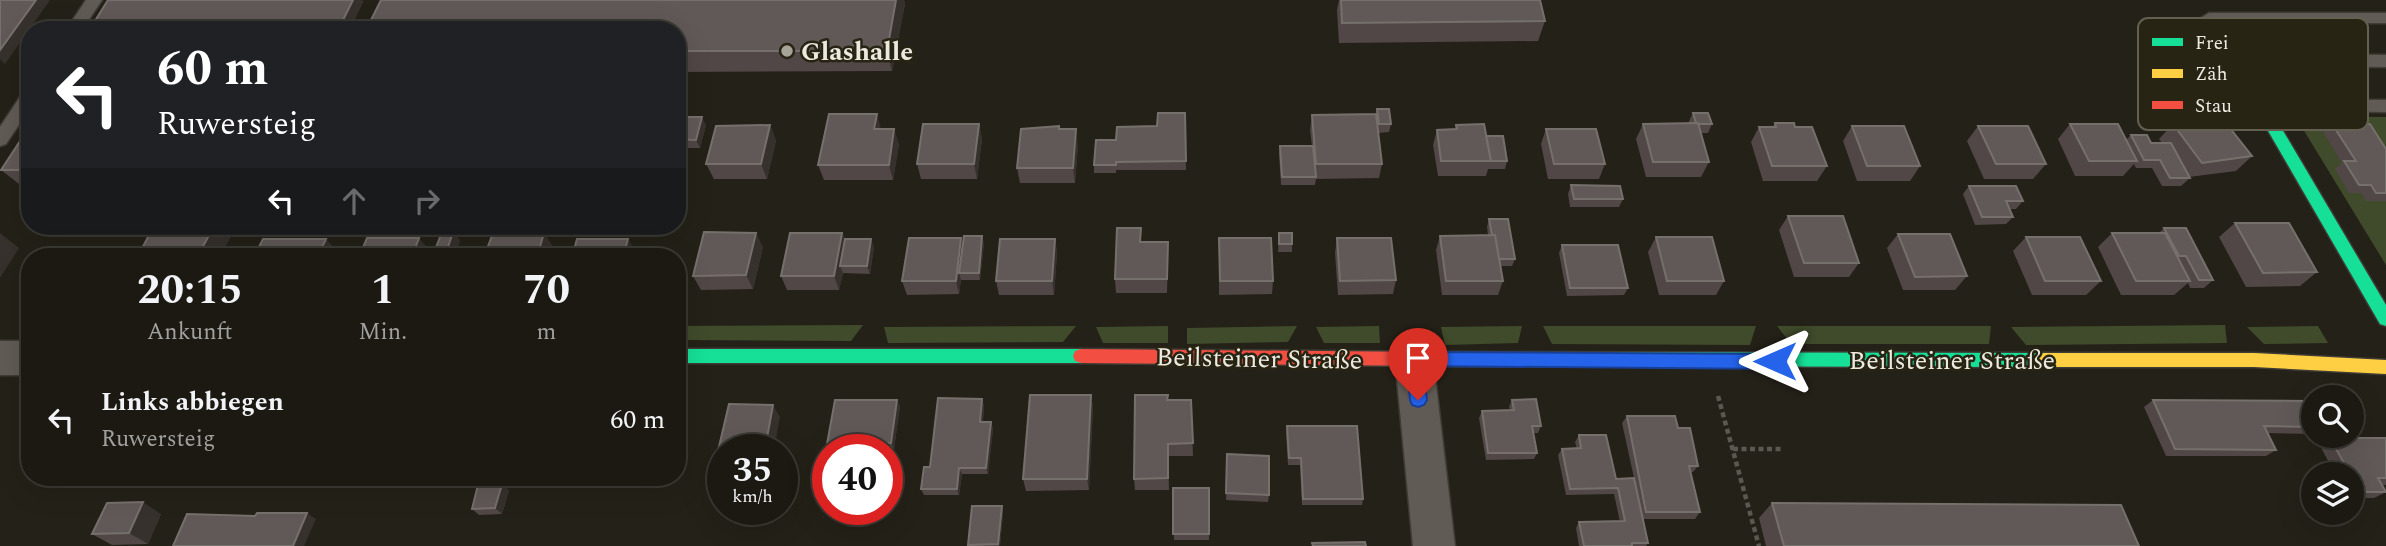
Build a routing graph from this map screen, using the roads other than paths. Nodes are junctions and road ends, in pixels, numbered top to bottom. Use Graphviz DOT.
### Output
graph roads {
  1 [pos="94,0"];
  2 [pos="2209,18"];
  3 [pos="2368,18"];
  4 [pos="2368,18"];
  5 [pos="2386,18"];
  6 [pos="80,21"];
  7 [pos="2368,61"];
  8 [pos="2386,61"];
  9 [pos="2368,106"];
  10 [pos="2386,106"];
  11 [pos="21,108"];
  12 [pos="2275,130"];
  13 [pos="0,140"];
  14 [pos="2386,319"];
  15 [pos="686,356"];
  16 [pos="0,358"];
  17 [pos="21,358"];
  18 [pos="1414,359"];
  19 [pos="2386,367"];
  20 [pos="1434,546"];
  1 -- 6 [label="lane"];
  2 -- 4 [label="lane"];
  3 -- 5 [label="lane"];
  7 -- 8 [label="lane"];
  9 -- 10 [label="lane"];
  11 -- 13 [label="lane"];
  12 -- 14 [label="street"];
  15 -- 18 [label="street, Beilsteiner Straße"];
  16 -- 17 [label="street"];
  18 -- 19 [label="street, Beilsteiner Straße"];
  18 -- 20 [label="street"];
}
